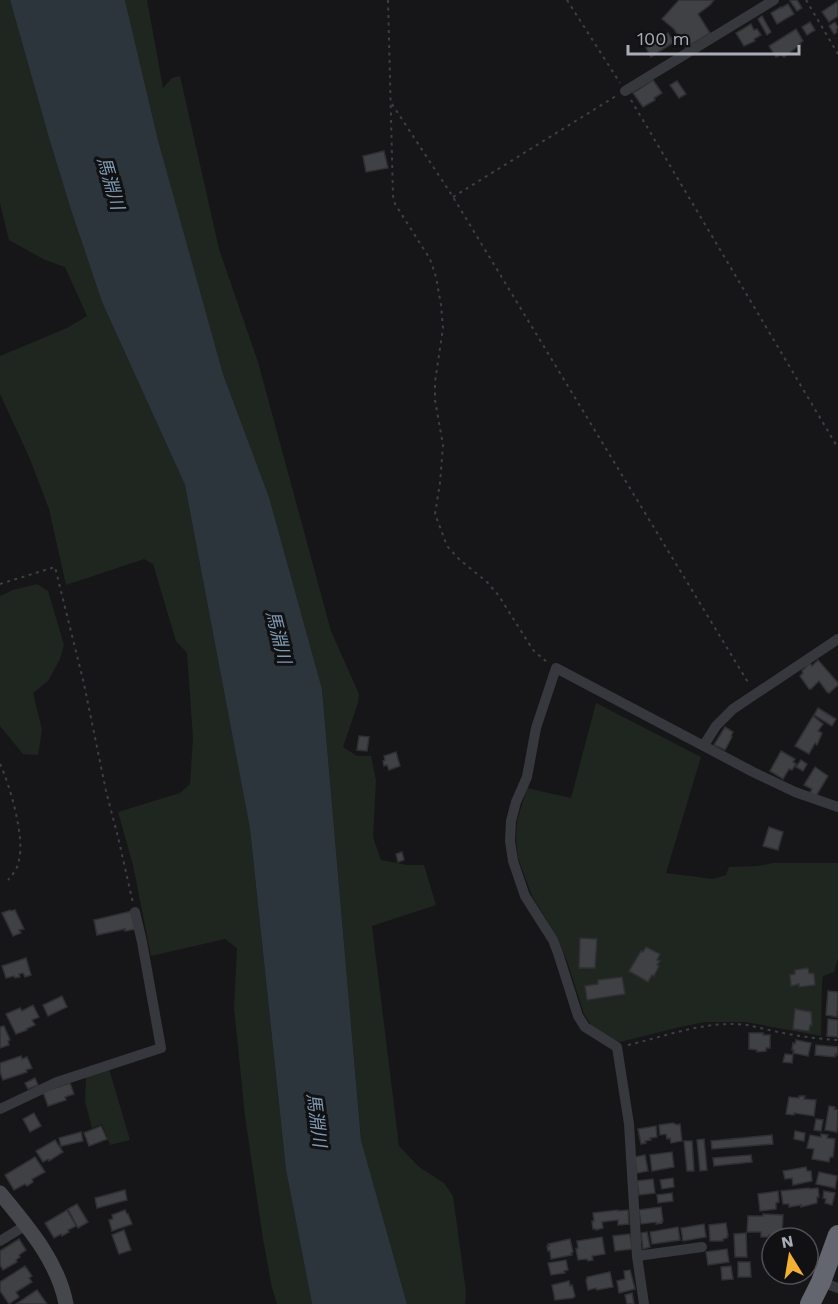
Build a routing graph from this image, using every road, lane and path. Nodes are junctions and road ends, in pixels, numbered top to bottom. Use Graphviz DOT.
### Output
graph roads {
  1 [pos="388,0"];
  2 [pos="567,0"];
  3 [pos="774,0"];
  4 [pos="806,0"];
  5 [pos="838,54"];
  6 [pos="625,91"];
  7 [pos="391,102"];
  8 [pos="453,197"];
  9 [pos="838,448"];
  10 [pos="0,584"];
  11 [pos="838,639"];
  12 [pos="556,668"];
  13 [pos="755,694"];
  14 [pos="704,745"];
  15 [pos="0,764"];
  16 [pos="838,807"];
  17 [pos="8,880"];
  18 [pos="135,912"];
  19 [pos="838,1040"];
  20 [pos="617,1047"];
  21 [pos="0,1109"];
  22 [pos="0,1193"];
  23 [pos="26,1225"];
  24 [pos="838,1235"];
  25 [pos="0,1241"];
  26 [pos="702,1247"];
  27 [pos="637,1256"];
  28 [pos="829,1285"];
  29 [pos="66,1304"];
  30 [pos="644,1304"];
  31 [pos="810,1304"];
  1 -- 7 [label="path"];
  2 -- 6 [label="path"];
  3 -- 6 [label="street"];
  4 -- 5 [label="path"];
  6 -- 8 [label="path"];
  6 -- 9 [label="path"];
  7 -- 8 [label="path"];
  7 -- 12 [label="path"];
  8 -- 13 [label="path"];
  10 -- 18 [label="path"];
  11 -- 13 [label="street"];
  12 -- 14 [label="street"];
  12 -- 20 [label="street"];
  13 -- 14 [label="street"];
  14 -- 16 [label="street"];
  15 -- 17 [label="path"];
  18 -- 21 [label="street"];
  19 -- 20 [label="path"];
  20 -- 27 [label="street"];
  22 -- 23 [label="street"];
  23 -- 25 [label="street"];
  23 -- 29 [label="street"];
  24 -- 28 [label="highway"];
  26 -- 27 [label="street"];
  27 -- 30 [label="street"];
  28 -- 31 [label="highway"];
}
